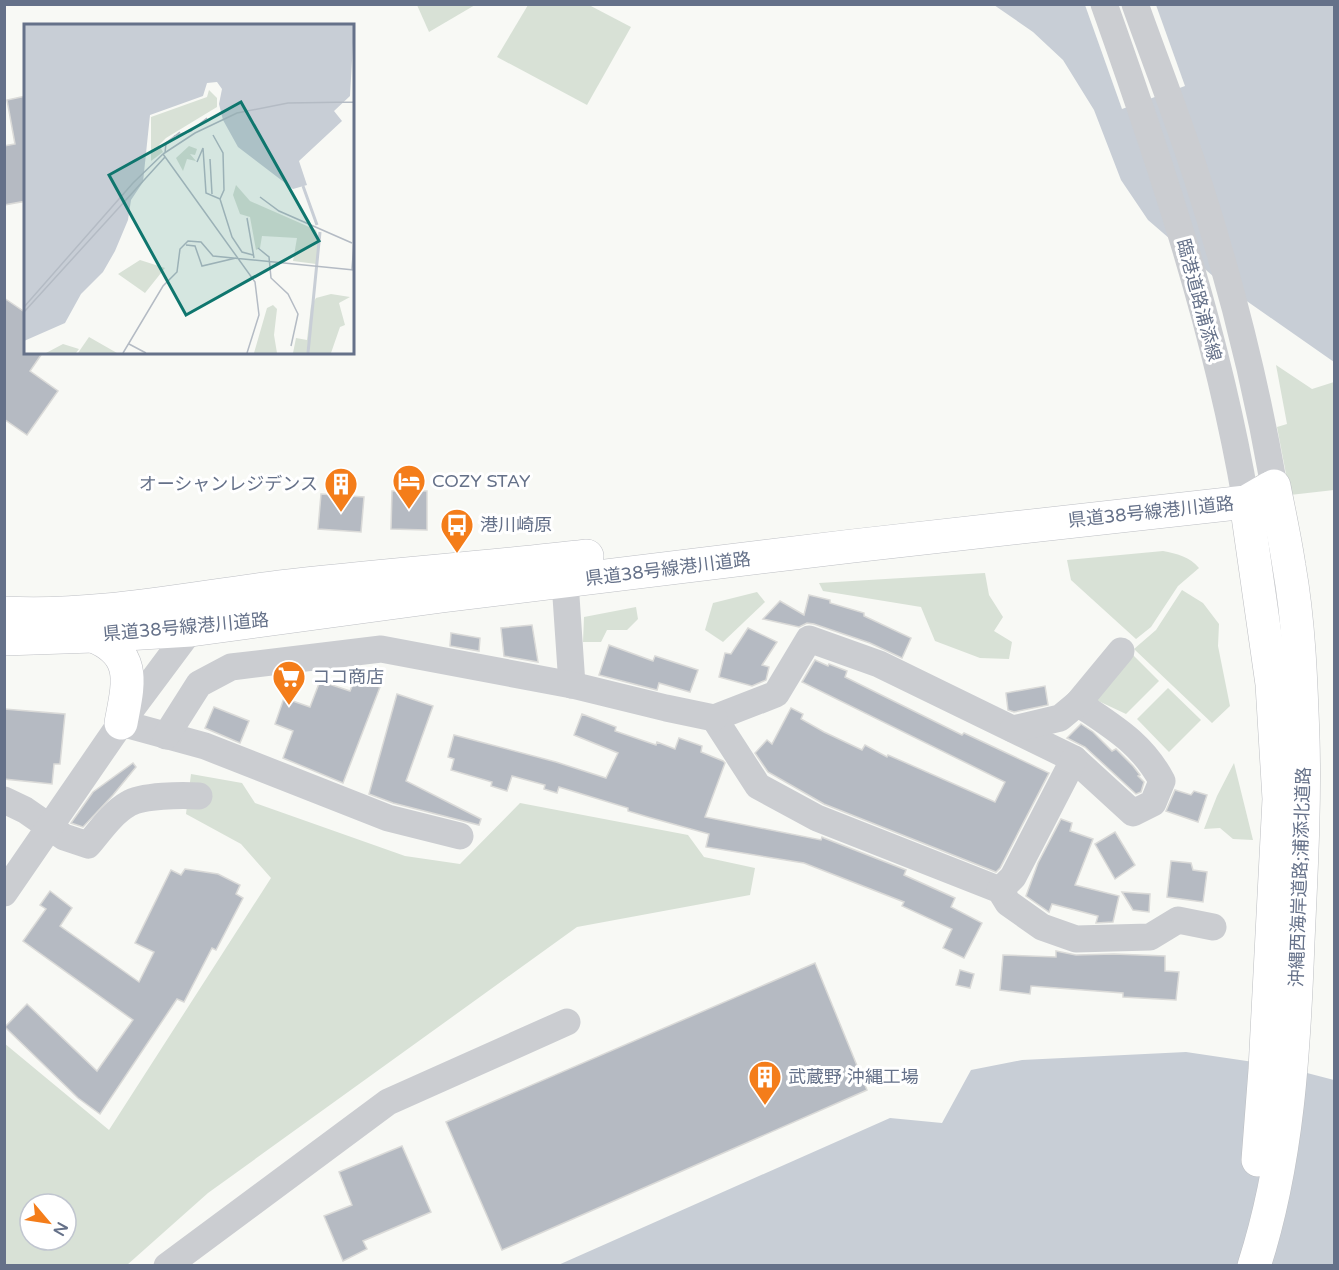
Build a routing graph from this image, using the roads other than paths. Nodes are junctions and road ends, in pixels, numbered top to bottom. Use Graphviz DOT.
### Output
graph roads {
  1 [pos="1104,4"];
  2 [pos="1135,4"];
  3 [pos="1274,486"];
  4 [pos="1244,491"];
  5 [pos="565,582"];
  6 [pos="213,596"];
  7 [pos="4,613"];
  8 [pos="191,630"];
  9 [pos="93,636"];
  10 [pos="4,639"];
  11 [pos="1121,651"];
  12 [pos="572,685"];
  13 [pos="1078,703"];
  14 [pos="714,718"];
  15 [pos="121,723"];
  16 [pos="1013,729"];
  17 [pos="166,736"];
  18 [pos="1074,759"];
  19 [pos="199,796"];
  20 [pos="4,800"];
  21 [pos="50,828"];
  22 [pos="460,836"];
  23 [pos="1000,890"];
  24 [pos="4,893"];
  25 [pos="1213,927"];
  26 [pos="1282,994"];
  27 [pos="567,1022"];
  28 [pos="167,1266"];
  29 [pos="1245,1266"];
  30 [pos="1254,1266"];
  1 -- 4 [label="street, 臨港道路浦添線"];
  2 -- 3 [label="street, 臨港道路浦添線"];
  3 -- 4 [label="main road, 県道38号線港川道路"];
  3 -- 26 [label="main road, 沖縄西海岸道路;浦添北道路"];
  4 -- 5 [label="main road, 県道38号線港川道路"];
  4 -- 6 [label="main road, 県道38号線港川道路"];
  4 -- 26 [label="main road, 沖縄西海岸道路;浦添北道路"];
  5 -- 8 [label="main road, 県道38号線港川道路"];
  5 -- 12 [label="street"];
  6 -- 7 [label="main road, 県道38号線港川道路"];
  6 -- 8 [label="street"];
  8 -- 9 [label="main road, 県道38号線港川道路"];
  8 -- 15 [label="street"];
  9 -- 10 [label="main road, 県道38号線港川道路"];
  9 -- 15 [label="main road"];
  11 -- 13 [label="street"];
  12 -- 14 [label="street"];
  12 -- 17 [label="street"];
  13 -- 16 [label="street"];
  13 -- 18 [label="street"];
  14 -- 16 [label="street"];
  14 -- 23 [label="street"];
  15 -- 17 [label="street"];
  15 -- 21 [label="street"];
  16 -- 18 [label="street"];
  17 -- 22 [label="street"];
  18 -- 23 [label="street"];
  19 -- 21 [label="street"];
  20 -- 21 [label="street"];
  21 -- 24 [label="street"];
  23 -- 25 [label="street"];
  26 -- 29 [label="main road, 沖縄西海岸道路;浦添北道路"];
  26 -- 30 [label="main road, 沖縄西海岸道路;浦添北道路"];
  27 -- 28 [label="street"];
}
